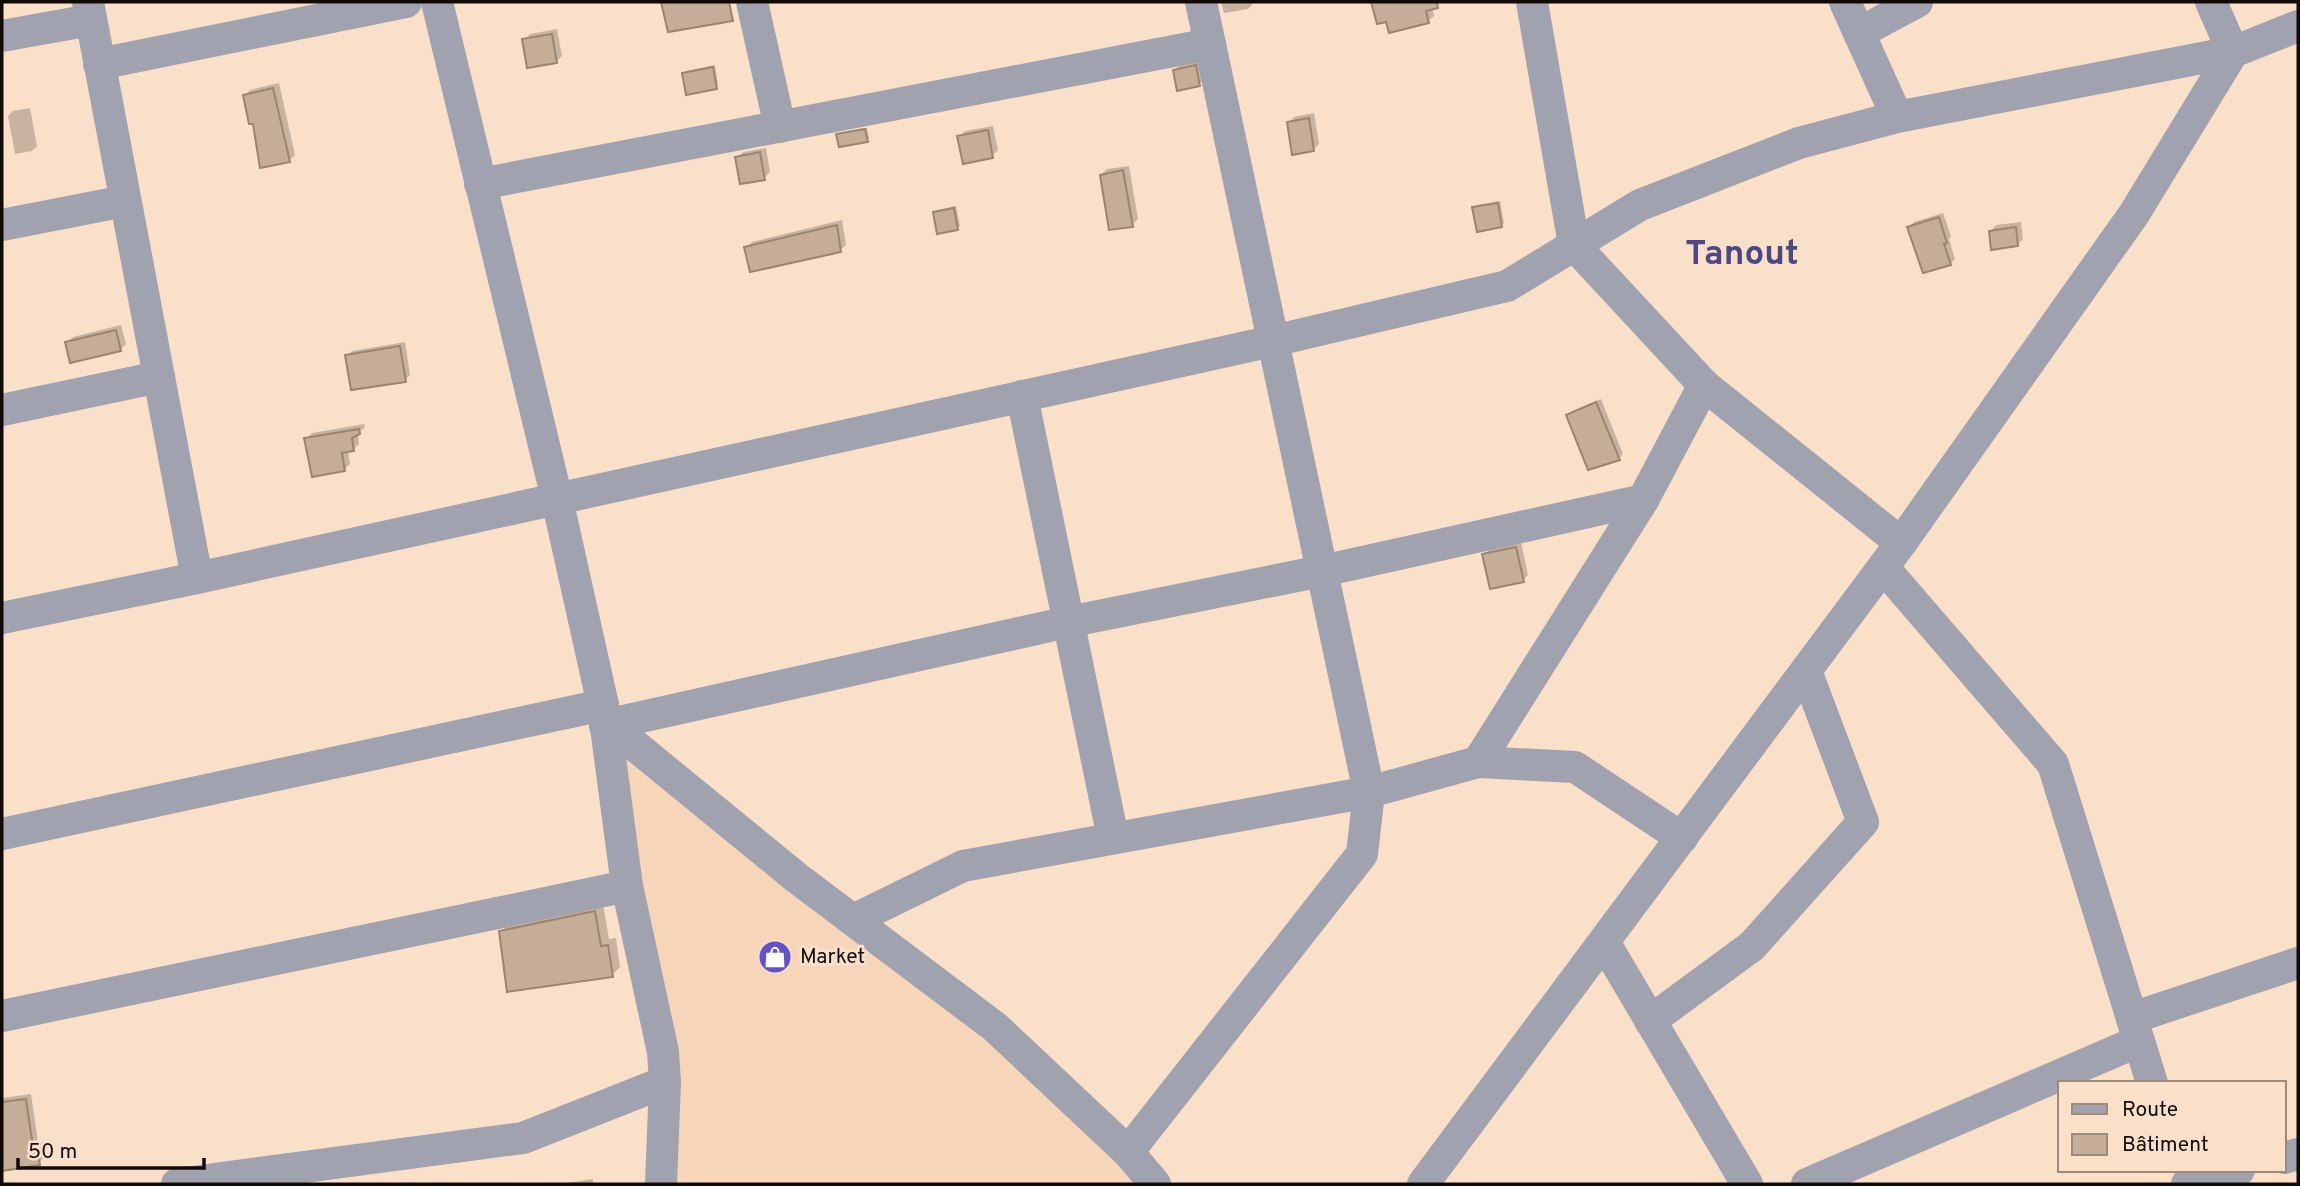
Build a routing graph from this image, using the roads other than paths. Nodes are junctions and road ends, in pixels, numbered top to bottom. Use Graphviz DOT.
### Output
graph roads {
  1 [pos="405,2"];
  2 [pos="437,2"];
  3 [pos="752,2"];
  4 [pos="1201,2"];
  5 [pos="1532,2"];
  6 [pos="1845,2"];
  7 [pos="1917,2"];
  8 [pos="2211,2"];
  9 [pos="89,11"];
  10 [pos="2298,26"];
  11 [pos="1859,33"];
  12 [pos="2,36"];
  13 [pos="1210,44"];
  14 [pos="2233,52"];
  15 [pos="99,64"];
  16 [pos="1897,117"];
  17 [pos="780,127"];
  18 [pos="480,184"];
  19 [pos="125,201"];
  20 [pos="2,225"];
  21 [pos="1574,245"];
  22 [pos="1273,341"];
  23 [pos="159,377"];
  24 [pos="1704,385"];
  25 [pos="1022,396"];
  26 [pos="2,410"];
  27 [pos="557,499"];
  28 [pos="1643,500"];
  29 [pos="1892,555"];
  30 [pos="1322,571"];
  31 [pos="197,578"];
  32 [pos="2,618"];
  33 [pos="1068,622"];
  34 [pos="1806,671"];
  35 [pos="604,715"];
  36 [pos="1478,762"];
  37 [pos="1369,792"];
  38 [pos="2,834"];
  39 [pos="1112,838"];
  40 [pos="1682,838"];
  41 [pos="627,886"];
  42 [pos="853,920"];
  43 [pos="1604,942"];
  44 [pos="2298,963"];
  45 [pos="2,1016"];
  46 [pos="1650,1021"];
  47 [pos="2136,1029"];
  48 [pos="2151,1081"];
  49 [pos="665,1082"];
  50 [pos="1128,1152"];
  51 [pos="2231,1172"];
  52 [pos="177,1184"];
  53 [pos="661,1184"];
  54 [pos="1155,1184"];
  55 [pos="1423,1184"];
  56 [pos="1747,1184"];
  57 [pos="1807,1184"];
  58 [pos="2186,1184"];
  1 -- 15 [label="street"];
  2 -- 18 [label="street"];
  3 -- 17 [label="street"];
  4 -- 13 [label="street"];
  5 -- 21 [label="street"];
  6 -- 11 [label="street"];
  7 -- 11 [label="street"];
  8 -- 14 [label="street"];
  9 -- 12 [label="street"];
  9 -- 15 [label="street"];
  10 -- 14 [label="street"];
  11 -- 16 [label="street"];
  13 -- 17 [label="street"];
  13 -- 22 [label="street"];
  14 -- 16 [label="street"];
  14 -- 29 [label="street"];
  15 -- 19 [label="street"];
  16 -- 21 [label="street"];
  17 -- 18 [label="street"];
  18 -- 27 [label="street"];
  19 -- 20 [label="street"];
  19 -- 23 [label="street"];
  21 -- 22 [label="street"];
  21 -- 24 [label="street"];
  22 -- 25 [label="street"];
  22 -- 30 [label="street"];
  23 -- 26 [label="street"];
  23 -- 31 [label="street"];
  24 -- 28 [label="street"];
  24 -- 29 [label="street"];
  25 -- 27 [label="street"];
  25 -- 33 [label="street"];
  27 -- 31 [label="street"];
  27 -- 35 [label="street"];
  28 -- 30 [label="street"];
  28 -- 36 [label="street"];
  29 -- 34 [label="street"];
  29 -- 47 [label="street"];
  30 -- 33 [label="street"];
  30 -- 37 [label="street"];
  31 -- 32 [label="street"];
  33 -- 35 [label="street"];
  33 -- 39 [label="street"];
  34 -- 40 [label="street"];
  34 -- 46 [label="street"];
  35 -- 38 [label="street"];
  35 -- 41 [label="street"];
  35 -- 42 [label="street"];
  36 -- 37 [label="street"];
  36 -- 40 [label="street"];
  37 -- 39 [label="street"];
  37 -- 50 [label="street"];
  39 -- 42 [label="street"];
  40 -- 43 [label="street"];
  41 -- 45 [label="street"];
  41 -- 49 [label="street"];
  42 -- 50 [label="street"];
  43 -- 46 [label="street"];
  43 -- 55 [label="street"];
  44 -- 47 [label="street"];
  46 -- 56 [label="street"];
  47 -- 48 [label="street"];
  47 -- 57 [label="street"];
  49 -- 52 [label="street"];
  49 -- 53 [label="street"];
  50 -- 54 [label="street"];
  51 -- 58 [label="street"];
}
